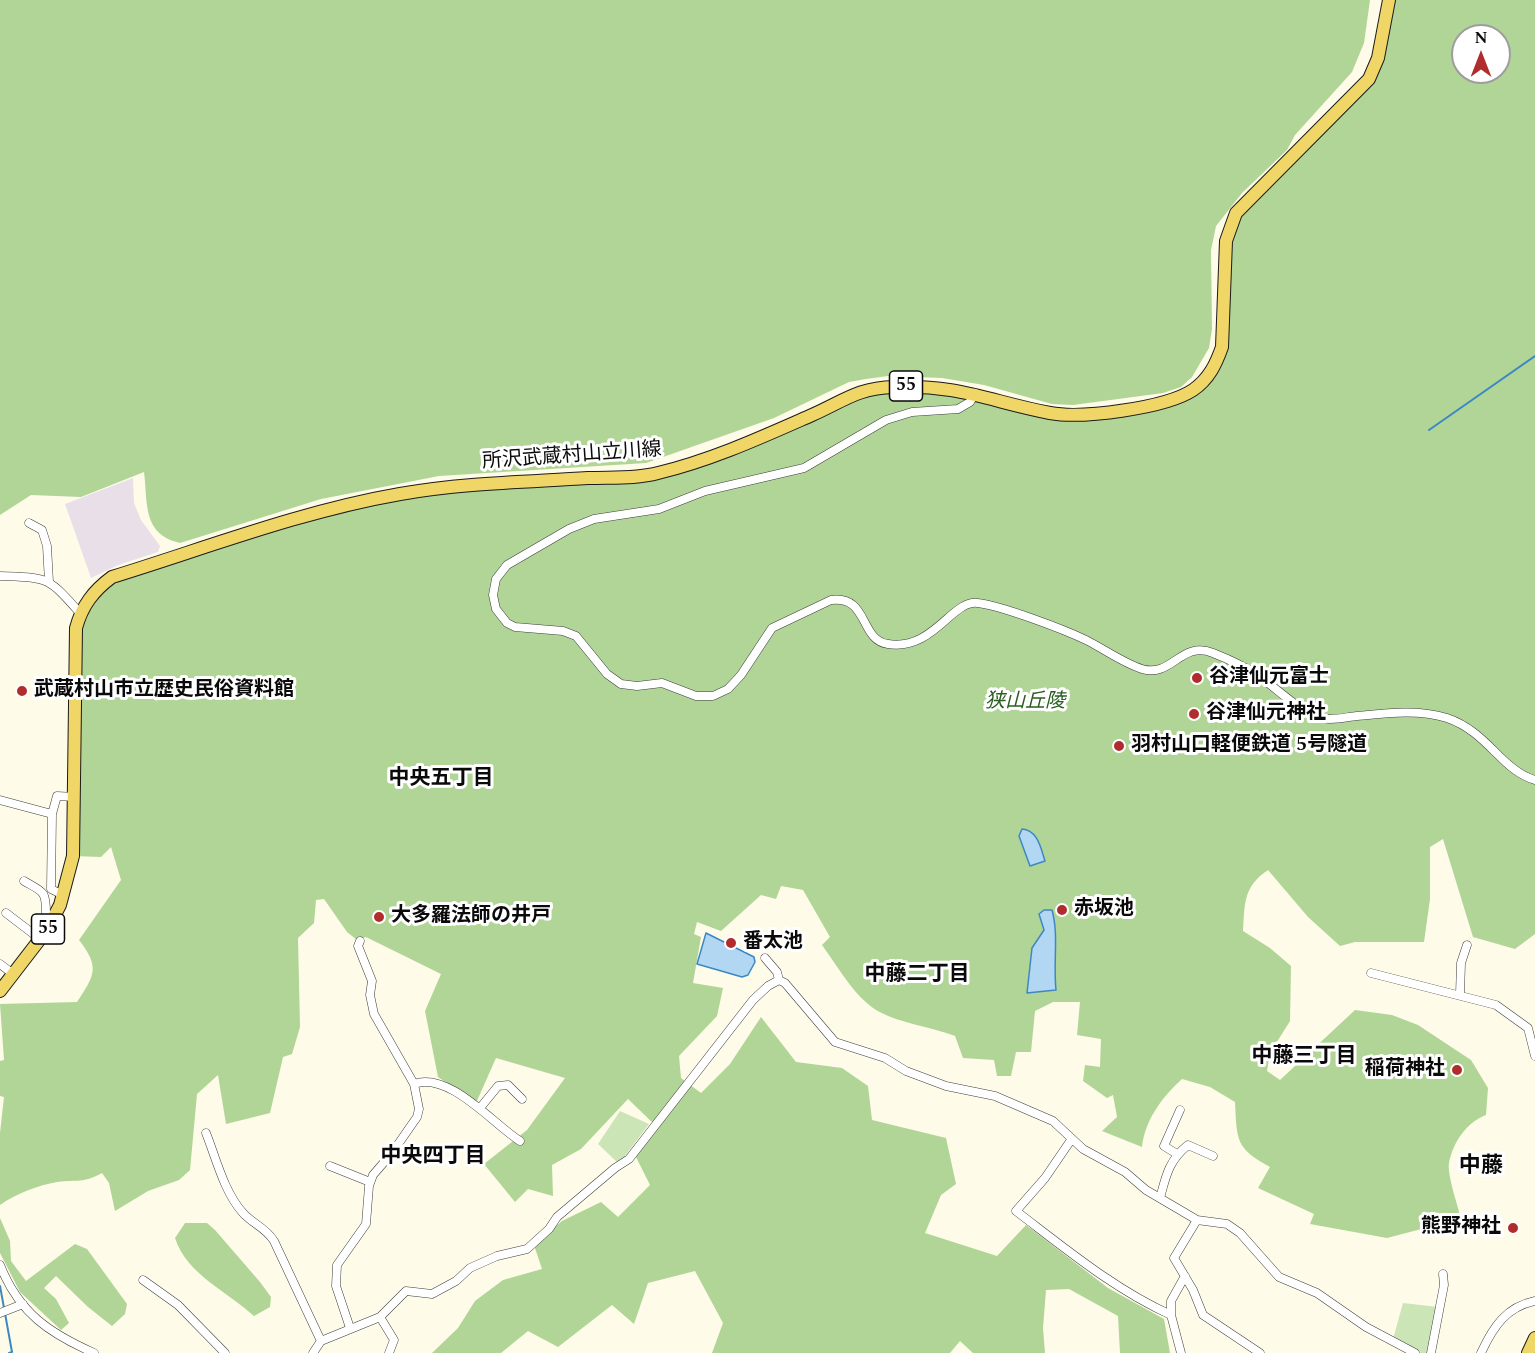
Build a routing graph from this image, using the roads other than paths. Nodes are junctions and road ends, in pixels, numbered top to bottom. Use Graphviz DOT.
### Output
graph roads {
  1 [pos="1389,0"];
  2 [pos="975,393"];
  3 [pos="29,523"];
  4 [pos="0,576"];
  5 [pos="49,582"];
  6 [pos="80,613"];
  7 [pos="1535,780"];
  8 [pos="75,797"];
  9 [pos="0,800"];
  10 [pos="52,814"];
  11 [pos="24,881"];
  12 [pos="63,894"];
  13 [pos="6,914"];
  14 [pos="54,917"];
  15 [pos="40,939"];
  16 [pos="360,941"];
  17 [pos="1467,945"];
  18 [pos="765,958"];
  19 [pos="0,964"];
  20 [pos="1371,973"];
  21 [pos="13,974"];
  22 [pos="779,980"];
  23 [pos="0,991"];
  24 [pos="1460,994"];
  25 [pos="1535,1056"];
  26 [pos="414,1084"];
  27 [pos="522,1099"];
  28 [pos="480,1108"];
  29 [pos="1180,1110"];
  30 [pos="206,1133"];
  31 [pos="1071,1140"];
  32 [pos="520,1141"];
  33 [pos="1177,1154"];
  34 [pos="1213,1156"];
  35 [pos="330,1166"];
  36 [pos="370,1182"];
  37 [pos="1160,1198"];
  38 [pos="1197,1220"];
  39 [pos="0,1265"];
  40 [pos="1443,1274"];
  41 [pos="1185,1276"];
  42 [pos="143,1280"];
  43 [pos="1535,1301"];
  44 [pos="23,1305"];
  45 [pos="3,1312"];
  46 [pos="1171,1315"];
  47 [pos="380,1317"];
  48 [pos="350,1328"];
  49 [pos="1535,1338"];
  50 [pos="321,1341"];
  51 [pos="94,1353"];
  52 [pos="225,1353"];
  53 [pos="313,1353"];
  54 [pos="389,1353"];
  55 [pos="1181,1353"];
  56 [pos="1260,1353"];
  57 [pos="1414,1353"];
  58 [pos="1431,1353"];
  59 [pos="1481,1353"];
  60 [pos="1528,1353"];
  1 -- 2 [label="main road, 所沢武蔵村山立川線 / 55"];
  2 -- 6 [label="main road, 所沢武蔵村山立川線 / 55"];
  2 -- 7 [label="street"];
  3 -- 5 [label="street"];
  4 -- 5 [label="street"];
  5 -- 6 [label="street"];
  6 -- 8 [label="main road, 55"];
  8 -- 10 [label="street"];
  8 -- 12 [label="main road, 55"];
  9 -- 10 [label="street"];
  10 -- 12 [label="street"];
  11 -- 14 [label="street"];
  12 -- 14 [label="main road, 55"];
  13 -- 15 [label="street"];
  14 -- 15 [label="main road, 55"];
  15 -- 21 [label="main road, 55"];
  16 -- 26 [label="street"];
  17 -- 24 [label="street"];
  18 -- 22 [label="street"];
  19 -- 21 [label="street"];
  20 -- 24 [label="street"];
  21 -- 23 [label="main road, 55"];
  22 -- 31 [label="street"];
  22 -- 47 [label="street"];
  24 -- 25 [label="street"];
  26 -- 28 [label="street"];
  26 -- 36 [label="street"];
  27 -- 28 [label="street"];
  28 -- 32 [label="street"];
  29 -- 33 [label="street"];
  30 -- 50 [label="street"];
  31 -- 37 [label="street"];
  31 -- 46 [label="street"];
  33 -- 34 [label="street"];
  33 -- 37 [label="street"];
  35 -- 36 [label="street"];
  36 -- 48 [label="street"];
  37 -- 38 [label="street"];
  38 -- 41 [label="street"];
  38 -- 57 [label="street"];
  39 -- 44 [label="street"];
  40 -- 58 [label="street"];
  41 -- 46 [label="street"];
  41 -- 56 [label="street"];
  42 -- 52 [label="street"];
  43 -- 59 [label="street"];
  44 -- 45 [label="street"];
  44 -- 51 [label="street"];
  46 -- 55 [label="street"];
  47 -- 48 [label="street"];
  47 -- 54 [label="street"];
  48 -- 50 [label="street"];
  49 -- 60 [label="main road"];
  50 -- 53 [label="street"];
}
